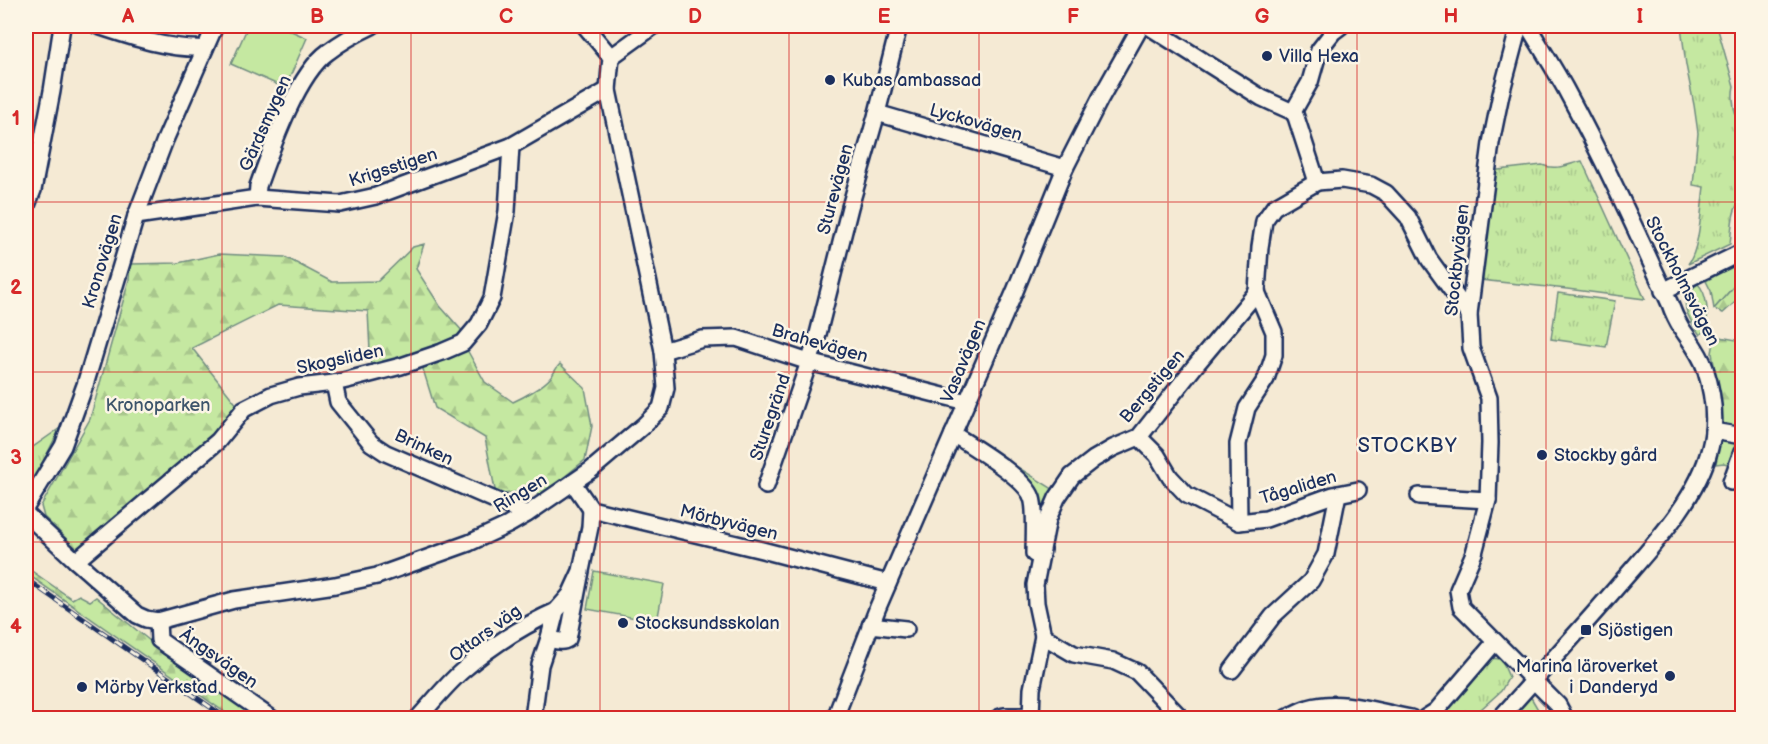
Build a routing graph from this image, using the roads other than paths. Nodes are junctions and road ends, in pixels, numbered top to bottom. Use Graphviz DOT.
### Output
graph roads {
  1 [pos="62,26"];
  2 [pos="98,26"];
  3 [pos="215,26"];
  4 [pos="372,26"];
  5 [pos="585,26"];
  6 [pos="654,26"];
  7 [pos="898,26"];
  8 [pos="1141,26"];
  9 [pos="1148,26"];
  10 [pos="1341,26"];
  11 [pos="1519,26"];
  12 [pos="1528,26"];
  13 [pos="205,48"];
  14 [pos="611,57"];
  15 [pos="608,90"];
  16 [pos="1293,112"];
  17 [pos="877,113"];
  18 [pos="511,146"];
  19 [pos="1065,168"];
  20 [pos="1317,182"];
  21 [pos="257,198"];
  22 [pos="26,208"];
  23 [pos="136,216"];
  24 [pos="1743,252"];
  25 [pos="1664,291"];
  26 [pos="1257,292"];
  27 [pos="1469,314"];
  28 [pos="663,351"];
  29 [pos="809,362"];
  30 [pos="334,384"];
  31 [pos="967,402"];
  32 [pos="1713,431"];
  33 [pos="953,434"];
  34 [pos="1743,436"];
  35 [pos="1139,437"];
  36 [pos="1743,453"];
  37 [pos="1731,482"];
  38 [pos="573,483"];
  39 [pos="766,486"];
  40 [pos="1358,490"];
  41 [pos="1338,494"];
  42 [pos="1419,496"];
  43 [pos="1488,500"];
  44 [pos="26,507"];
  45 [pos="591,508"];
  46 [pos="26,514"];
  47 [pos="527,514"];
  48 [pos="1239,522"];
  49 [pos="76,561"];
  50 [pos="581,571"];
  51 [pos="888,582"];
  52 [pos="1035,585"];
  53 [pos="556,611"];
  54 [pos="158,621"];
  55 [pos="870,625"];
  56 [pos="906,629"];
  57 [pos="1043,636"];
  58 [pos="549,638"];
  59 [pos="1495,642"];
  60 [pos="1232,670"];
  61 [pos="1534,680"];
  62 [pos="1364,713"];
  63 [pos="1031,717"];
  64 [pos="271,718"];
  65 [pos="418,718"];
  66 [pos="533,718"];
  67 [pos="835,718"];
  68 [pos="998,718"];
  69 [pos="1180,718"];
  70 [pos="1286,718"];
  71 [pos="1411,718"];
  72 [pos="1425,718"];
  73 [pos="1500,718"];
  74 [pos="1565,718"];
  1 -- 22 [label="street"];
  2 -- 13 [label="street"];
  3 -- 13 [label="street, Kronovägen"];
  4 -- 21 [label="street, Gärdsmygen"];
  5 -- 14 [label="street"];
  6 -- 14 [label="street"];
  7 -- 17 [label="street, Sturevägen"];
  8 -- 19 [label="street, Vasavägen"];
  9 -- 16 [label="street"];
  10 -- 16 [label="street"];
  11 -- 27 [label="street, Stockbyvägen"];
  12 -- 25 [label="street, Stockholmsvägen"];
  13 -- 23 [label="street, Kronovägen"];
  14 -- 15 [label="street, Ringen"];
  15 -- 18 [label="street, Krigsstigen"];
  15 -- 28 [label="street, Ringen"];
  16 -- 20 [label="street"];
  17 -- 19 [label="street, Lyckovägen"];
  17 -- 29 [label="street, Sturevägen"];
  18 -- 21 [label="street, Krigsstigen"];
  18 -- 30 [label="street, Skogsliden"];
  19 -- 31 [label="street, Vasavägen"];
  20 -- 26 [label="street"];
  20 -- 27 [label="street"];
  21 -- 23 [label="street, Krigsstigen"];
  23 -- 44 [label="street, Kronovägen"];
  24 -- 25 [label="street"];
  25 -- 32 [label="street, Stockholmsvägen"];
  26 -- 35 [label="street, Bergstigen"];
  26 -- 48 [label="street"];
  27 -- 43 [label="street, Stockbyvägen"];
  28 -- 29 [label="street, Brahevägen"];
  28 -- 38 [label="street, Ringen"];
  29 -- 31 [label="street, Brahevägen"];
  29 -- 39 [label="street, Sturegränd"];
  30 -- 47 [label="street, Brinken"];
  30 -- 49 [label="street, Skogsliden"];
  31 -- 33 [label="street, Vasavägen"];
  32 -- 34 [label="street"];
  32 -- 61 [label="street, Stockholmsvägen"];
  33 -- 51 [label="street, Vasavägen"];
  33 -- 52 [label="street"];
  35 -- 48 [label="street"];
  35 -- 52 [label="street, Bergstigen"];
  36 -- 37 [label="street"];
  38 -- 45 [label="street"];
  38 -- 47 [label="street, Ringen"];
  40 -- 41 [label="street, Tågaliden"];
  41 -- 48 [label="street, Tågaliden"];
  41 -- 60 [label="street"];
  42 -- 43 [label="street"];
  43 -- 59 [label="street, Stockbyvägen"];
  45 -- 50 [label="street"];
  45 -- 51 [label="street, Mörbyvägen"];
  46 -- 49 [label="street"];
  47 -- 54 [label="street, Ringen"];
  49 -- 54 [label="street"];
  50 -- 53 [label="street"];
  50 -- 58 [label="street"];
  51 -- 55 [label="street, Vasavägen"];
  52 -- 57 [label="street, Bergstigen"];
  53 -- 58 [label="street"];
  53 -- 65 [label="street, Ottars väg"];
  54 -- 64 [label="street, Ängsvägen"];
  55 -- 56 [label="street"];
  55 -- 67 [label="street, Vasavägen"];
  57 -- 63 [label="street"];
  57 -- 69 [label="street"];
  58 -- 66 [label="street"];
  59 -- 61 [label="street, Stockbyvägen"];
  59 -- 72 [label="street"];
  61 -- 73 [label="street, Stockholmsvägen"];
  61 -- 74 [label="street, Stockbyvägen"];
  62 -- 70 [label="street"];
  62 -- 71 [label="street"];
  63 -- 68 [label="street"];
}
